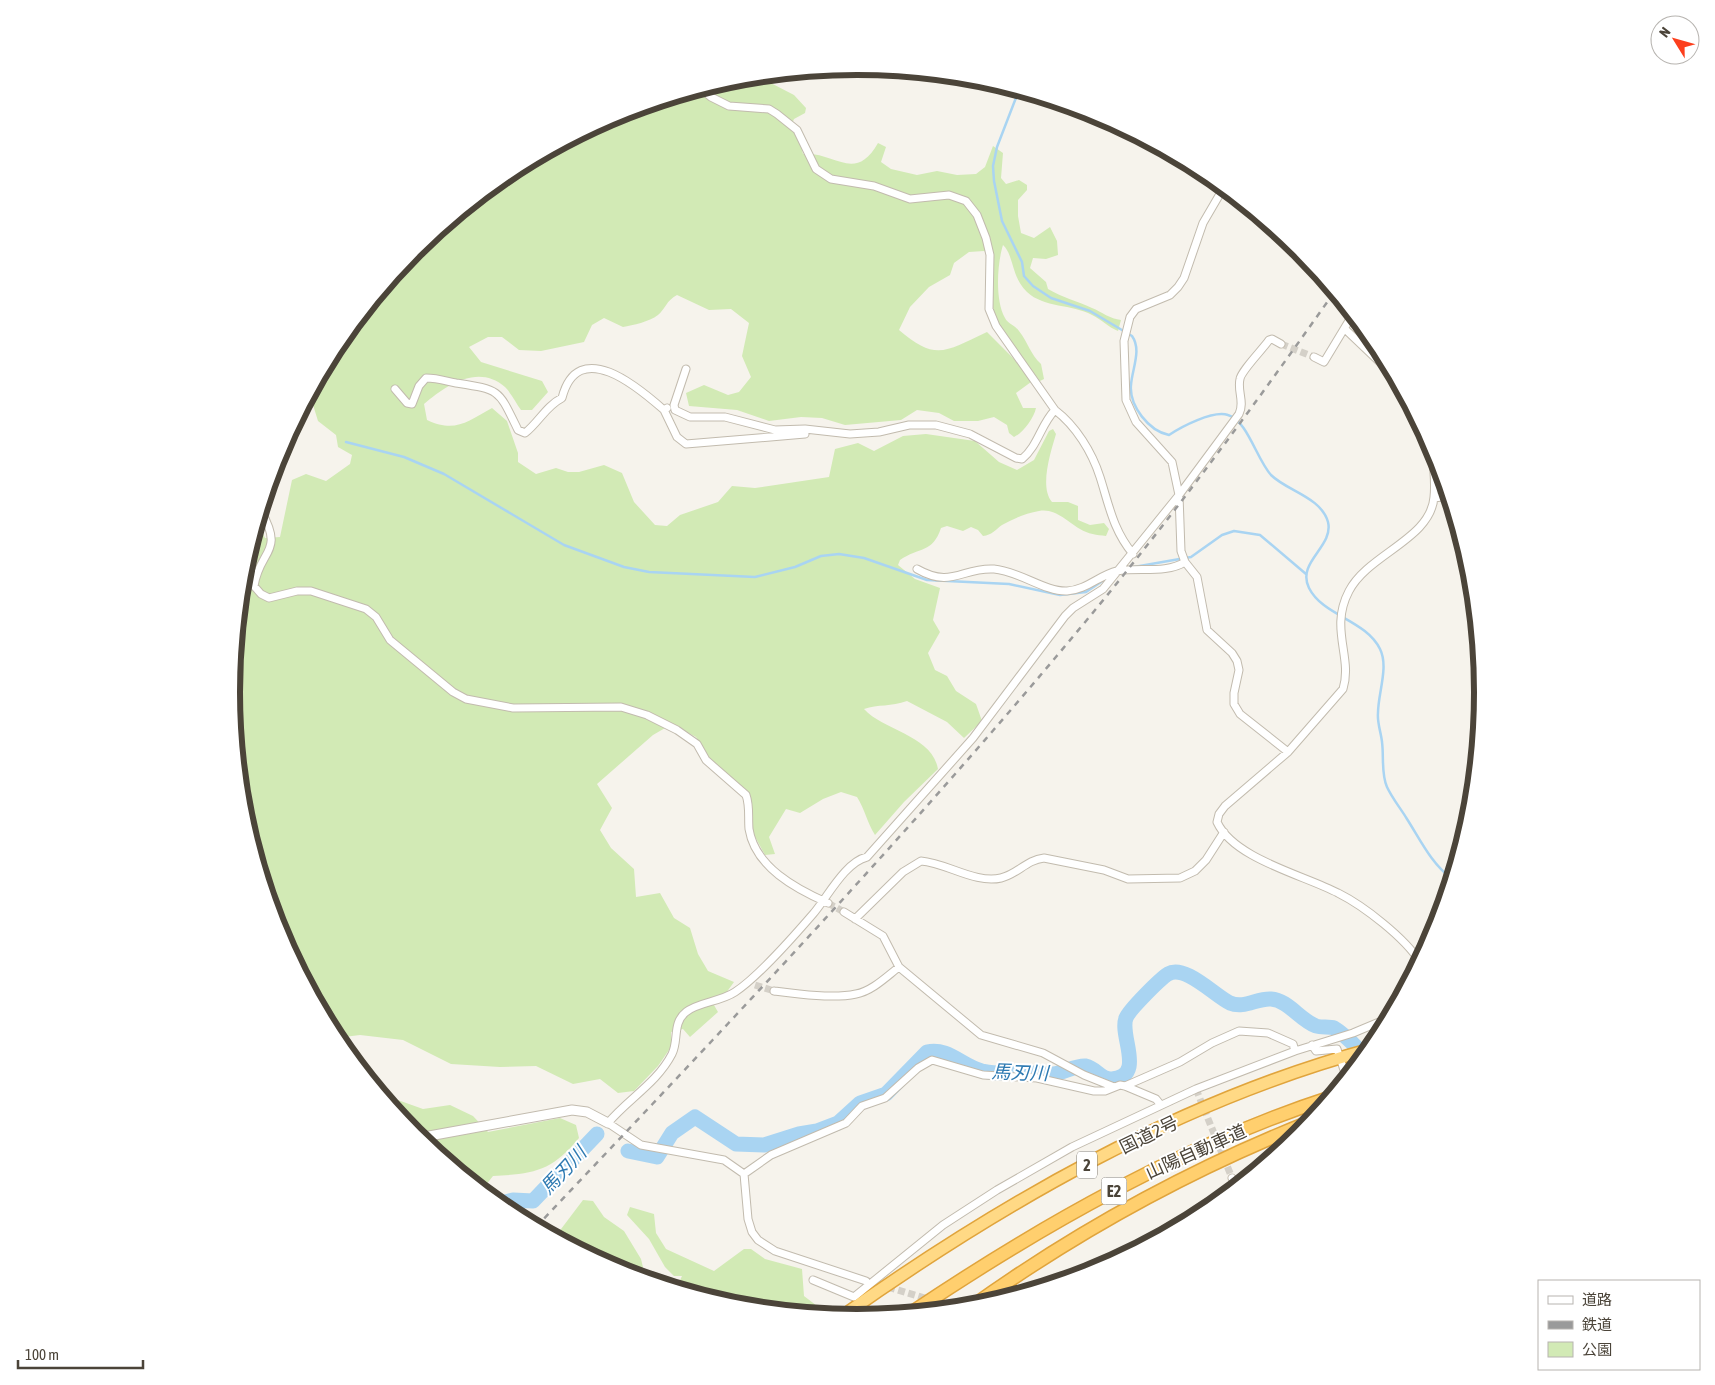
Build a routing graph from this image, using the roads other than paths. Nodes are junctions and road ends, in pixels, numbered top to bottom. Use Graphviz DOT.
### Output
graph roads {
  1 [pos="707,94"];
  2 [pos="1220,193"];
  3 [pos="1350,321"];
  4 [pos="1346,330"];
  5 [pos="1281,344"];
  6 [pos="1314,357"];
  7 [pos="1378,360"];
  8 [pos="686,369"];
  9 [pos="395,389"];
  10 [pos="674,405"];
  11 [pos="664,410"];
  12 [pos="1056,410"];
  13 [pos="820,431"];
  14 [pos="1432,468"];
  15 [pos="1179,495"];
  16 [pos="1443,497"];
  17 [pos="1434,498"];
  18 [pos="265,519"];
  19 [pos="1133,554"];
  20 [pos="1185,562"];
  21 [pos="917,569"];
  22 [pos="1118,571"];
  23 [pos="1288,752"];
  24 [pos="1224,832"];
  25 [pos="825,902"];
  26 [pos="844,912"];
  27 [pos="855,919"];
  28 [pos="1415,957"];
  29 [pos="899,967"];
  30 [pos="774,991"];
  31 [pos="1379,1022"];
  32 [pos="1312,1045"];
  33 [pos="1295,1051"];
  34 [pos="1358,1053"];
  35 [pos="1340,1058"];
  36 [pos="1344,1071"];
  37 [pos="1125,1086"];
  38 [pos="1114,1087"];
  39 [pos="1321,1101"];
  40 [pos="1160,1104"];
  41 [pos="608,1123"];
  42 [pos="1295,1128"];
  43 [pos="428,1136"];
  44 [pos="744,1174"];
  45 [pos="1232,1178"];
  46 [pos="1233,1182"];
  47 [pos="813,1280"];
  48 [pos="866,1280"];
  49 [pos="988,1296"];
  50 [pos="922,1307"];
  51 [pos="852,1310"];
  1 -- 12 [label="street"];
  2 -- 15 [label="street"];
  3 -- 4 [label="street"];
  4 -- 6 [label="street"];
  4 -- 7 [label="street"];
  5 -- 15 [label="street"];
  8 -- 10 [label="street"];
  9 -- 11 [label="street"];
  10 -- 11 [label="street"];
  10 -- 13 [label="street"];
  11 -- 13 [label="street"];
  12 -- 13 [label="street"];
  12 -- 19 [label="street"];
  14 -- 17 [label="street"];
  15 -- 19 [label="street"];
  15 -- 20 [label="street"];
  16 -- 17 [label="street"];
  17 -- 23 [label="street"];
  18 -- 25 [label="street"];
  19 -- 22 [label="street"];
  20 -- 22 [label="street"];
  20 -- 23 [label="street"];
  21 -- 22 [label="street"];
  22 -- 25 [label="street"];
  23 -- 24 [label="street"];
  24 -- 27 [label="street"];
  24 -- 28 [label="street"];
  25 -- 41 [label="street"];
  26 -- 27 [label="street"];
  27 -- 29 [label="street"];
  29 -- 30 [label="street"];
  29 -- 38 [label="street"];
  31 -- 32 [label="street"];
  32 -- 33 [label="street"];
  32 -- 35 [label="street"];
  33 -- 37 [label="street"];
  33 -- 40 [label="street"];
  34 -- 35 [label="highway, 国道2号 / 2"];
  35 -- 36 [label="street"];
  35 -- 51 [label="highway, 国道2号 / 2"];
  37 -- 38 [label="street"];
  37 -- 40 [label="street"];
  38 -- 44 [label="street"];
  39 -- 50 [label="highway, 山陽自動車道 / E2"];
  40 -- 47 [label="street"];
  41 -- 43 [label="street"];
  41 -- 44 [label="street"];
  42 -- 49 [label="highway, 山陽自動車道 / E2"];
  44 -- 48 [label="street"];
  45 -- 46 [label="street"];
}
